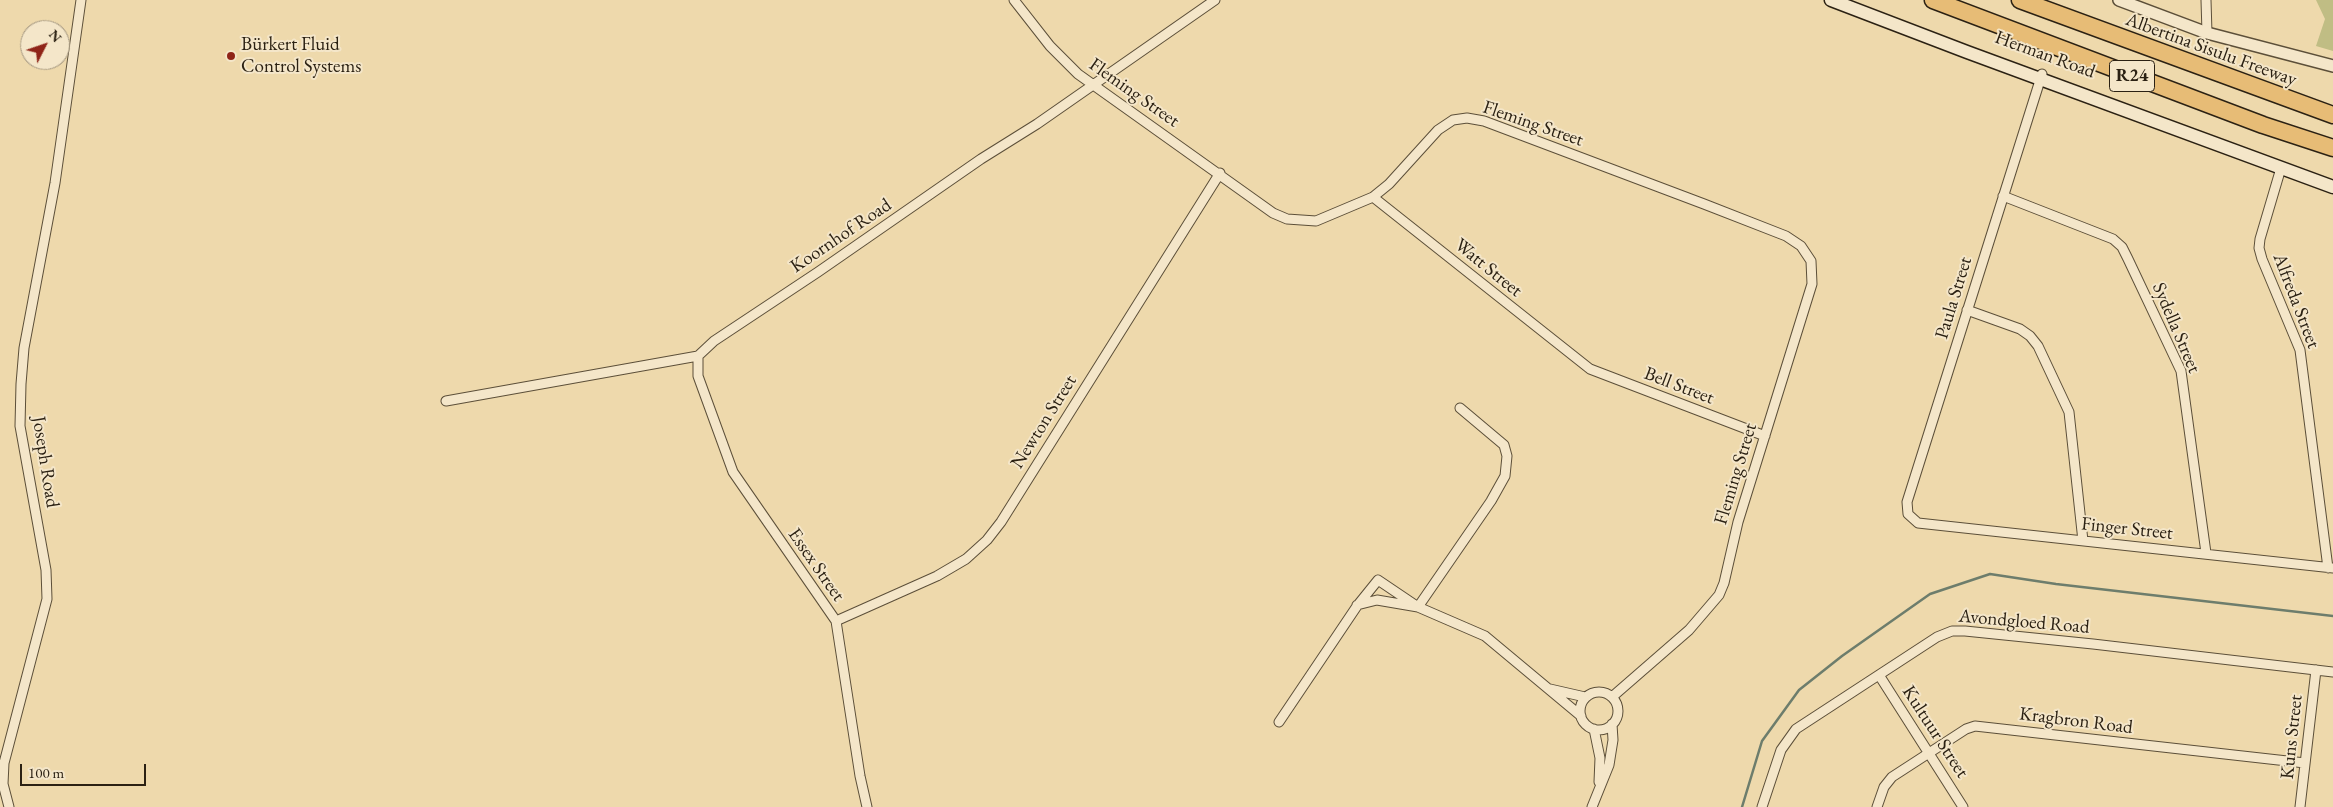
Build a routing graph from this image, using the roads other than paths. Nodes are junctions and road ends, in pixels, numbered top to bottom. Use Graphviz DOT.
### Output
graph roads {
  1 [pos="81,0"];
  2 [pos="1014,0"];
  3 [pos="1215,0"];
  4 [pos="1831,0"];
  5 [pos="1933,0"];
  6 [pos="2020,0"];
  7 [pos="2119,0"];
  8 [pos="2206,0"];
  9 [pos="2207,33"];
  10 [pos="2333,66"];
  11 [pos="2041,76"];
  12 [pos="1092,85"];
  13 [pos="2333,115"];
  14 [pos="2333,148"];
  15 [pos="2281,168"];
  16 [pos="1220,173"];
  17 [pos="2333,187"];
  18 [pos="2003,196"];
  19 [pos="1374,197"];
  20 [pos="1968,310"];
  21 [pos="698,356"];
  22 [pos="1582,364"];
  23 [pos="446,401"];
  24 [pos="1460,408"];
  25 [pos="1765,436"];
  26 [pos="1918,522"];
  27 [pos="2084,541"];
  28 [pos="2206,553"];
  29 [pos="2330,568"];
  30 [pos="1357,606"];
  31 [pos="1418,606"];
  32 [pos="836,621"];
  33 [pos="2316,670"];
  34 [pos="2333,672"];
  35 [pos="1879,675"];
  36 [pos="1548,689"];
  37 [pos="1585,697"];
  38 [pos="1612,697"];
  39 [pos="1580,716"];
  40 [pos="1279,722"];
  41 [pos="1612,724"];
  42 [pos="1594,729"];
  43 [pos="1928,752"];
  44 [pos="2306,762"];
  45 [pos="1598,787"];
  46 [pos="9,807"];
  47 [pos="867,807"];
  48 [pos="1592,807"];
  49 [pos="1762,807"];
  50 [pos="1877,807"];
  51 [pos="1963,807"];
  52 [pos="2300,807"];
  1 -- 46 [label="street, Joseph Road"];
  2 -- 12 [label="street, Fleming Street"];
  3 -- 12 [label="street, Koornhof Road"];
  4 -- 11 [label="main road, Herman Road"];
  5 -- 14 [label="highway, R24"];
  6 -- 13 [label="highway, Albertina Sisulu Freeway / R24"];
  7 -- 9 [label="street"];
  8 -- 9 [label="street"];
  9 -- 10 [label="street"];
  11 -- 15 [label="main road, Herman Road"];
  11 -- 18 [label="street, Paula Street"];
  12 -- 16 [label="street, Fleming Street"];
  12 -- 21 [label="street, Koornhof Road"];
  15 -- 17 [label="main road, Herman Road"];
  15 -- 29 [label="street, Alfreda Street"];
  16 -- 19 [label="street, Fleming Street"];
  16 -- 32 [label="street, Newton Street"];
  18 -- 20 [label="street, Paula Street"];
  18 -- 28 [label="street, Sydella Street"];
  19 -- 22 [label="street, Watt Street"];
  19 -- 25 [label="street, Fleming Street"];
  20 -- 26 [label="street, Paula Street"];
  20 -- 27 [label="street"];
  21 -- 23 [label="street"];
  21 -- 32 [label="street, Essex Street"];
  22 -- 25 [label="street, Bell Street"];
  24 -- 31 [label="street"];
  25 -- 38 [label="street, Fleming Street"];
  26 -- 27 [label="street, Finger Street"];
  27 -- 28 [label="street, Finger Street"];
  28 -- 29 [label="street, Finger Street"];
  30 -- 31 [label="street"];
  30 -- 31 [label="street"];
  30 -- 40 [label="street"];
  31 -- 36 [label="street"];
  32 -- 47 [label="street, Essex Street"];
  33 -- 34 [label="street, Avondgloed Road"];
  33 -- 35 [label="street, Avondgloed Road"];
  33 -- 44 [label="street, Kuns Street"];
  35 -- 43 [label="street, Kultuur Street"];
  35 -- 49 [label="street, Avondgloed Road"];
  36 -- 37 [label="street"];
  36 -- 39 [label="street"];
  37 -- 38 [label="street"];
  37 -- 39 [label="street"];
  38 -- 41 [label="street"];
  39 -- 42 [label="street"];
  41 -- 42 [label="street"];
  41 -- 45 [label="street"];
  42 -- 45 [label="street"];
  43 -- 44 [label="street, Kragbron Road"];
  43 -- 50 [label="street, Kragbron Road"];
  43 -- 51 [label="street, Kultuur Street"];
  44 -- 52 [label="street, Kuns Street"];
  45 -- 48 [label="street"];
}
